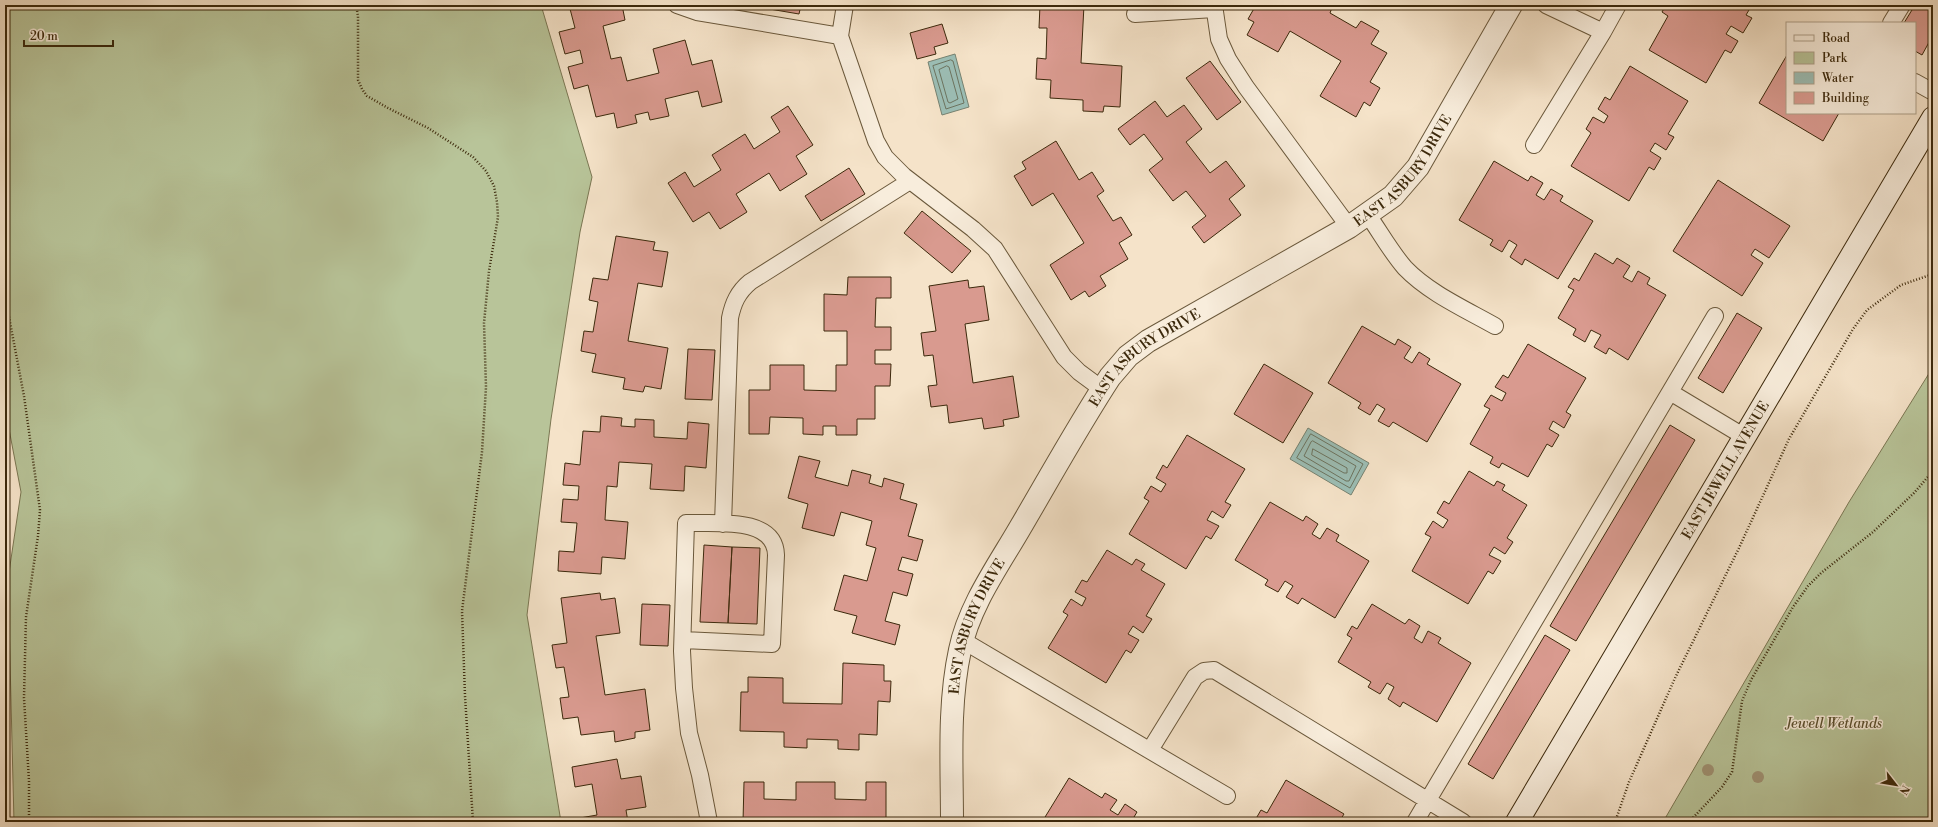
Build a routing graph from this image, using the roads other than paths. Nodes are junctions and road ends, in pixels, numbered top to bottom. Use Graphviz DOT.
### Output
graph roads {
  1 [pos="677,5"];
  2 [pos="845,5"];
  3 [pos="1511,5"];
  4 [pos="1546,5"];
  5 [pos="1618,5"];
  6 [pos="1902,5"];
  7 [pos="1214,7"];
  8 [pos="1135,14"];
  9 [pos="1892,22"];
  10 [pos="1602,32"];
  11 [pos="840,36"];
  12 [pos="1916,83"];
  13 [pos="1933,92"];
  14 [pos="1933,118"];
  15 [pos="1534,145"];
  16 [pos="910,181"];
  17 [pos="1368,215"];
  18 [pos="1349,227"];
  19 [pos="1715,316"];
  20 [pos="1495,326"];
  21 [pos="1102,389"];
  22 [pos="1670,392"];
  23 [pos="1745,437"];
  24 [pos="723,524"];
  25 [pos="683,640"];
  26 [pos="962,640"];
  27 [pos="1150,750"];
  28 [pos="1227,796"];
  29 [pos="1427,801"];
  30 [pos="709,822"];
  31 [pos="952,822"];
  32 [pos="1414,822"];
  33 [pos="1463,822"];
  34 [pos="1517,822"];
  1 -- 11 [label="lane"];
  2 -- 11 [label="lane"];
  3 -- 17 [label="street, EAST ASBURY DRIVE"];
  4 -- 10 [label="lane"];
  5 -- 10 [label="lane"];
  6 -- 9 [label="lane"];
  7 -- 8 [label="lane"];
  7 -- 18 [label="lane"];
  10 -- 15 [label="lane"];
  11 -- 16 [label="lane"];
  12 -- 13 [label="lane"];
  14 -- 23 [label="street, EAST JEWELL AVENUE"];
  16 -- 21 [label="lane"];
  16 -- 24 [label="lane"];
  17 -- 18 [label="street, EAST ASBURY DRIVE"];
  17 -- 20 [label="lane"];
  18 -- 21 [label="street, EAST ASBURY DRIVE"];
  19 -- 22 [label="lane"];
  21 -- 26 [label="street, EAST ASBURY DRIVE"];
  22 -- 23 [label="lane"];
  22 -- 29 [label="lane"];
  23 -- 34 [label="street, EAST JEWELL AVENUE"];
  24 -- 25 [label="lane"];
  24 -- 25 [label="lane"];
  25 -- 30 [label="lane"];
  26 -- 27 [label="lane"];
  26 -- 31 [label="street, EAST ASBURY DRIVE"];
  27 -- 28 [label="lane"];
  27 -- 29 [label="lane"];
  29 -- 32 [label="lane"];
  29 -- 33 [label="lane"];
}
